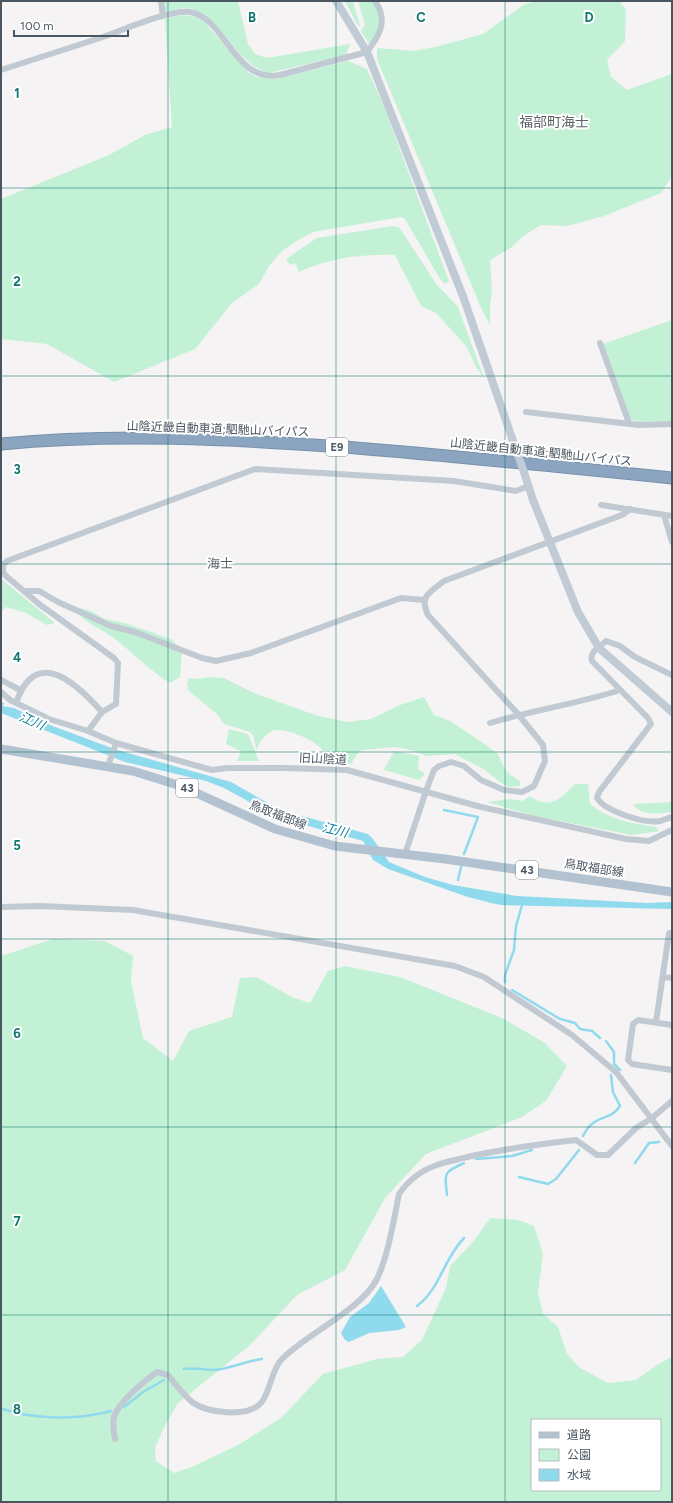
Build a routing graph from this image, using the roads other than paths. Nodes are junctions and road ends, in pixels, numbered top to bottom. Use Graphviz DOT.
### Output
graph roads {
  1 [pos="161,1"];
  2 [pos="336,1"];
  3 [pos="375,1"];
  4 [pos="163,16"];
  5 [pos="367,52"];
  6 [pos="1,70"];
  7 [pos="600,343"];
  8 [pos="526,412"];
  9 [pos="629,423"];
  10 [pos="672,424"];
  11 [pos="1,438"];
  12 [pos="1,444"];
  13 [pos="672,470"];
  14 [pos="672,478"];
  15 [pos="529,486"];
  16 [pos="601,505"];
  17 [pos="630,508"];
  18 [pos="664,515"];
  19 [pos="672,516"];
  20 [pos="550,542"];
  21 [pos="672,542"];
  22 [pos="25,591"];
  23 [pos="424,600"];
  24 [pos="599,648"];
  25 [pos="672,674"];
  26 [pos="1,680"];
  27 [pos="20,690"];
  28 [pos="620,690"];
  29 [pos="1,692"];
  30 [pos="16,703"];
  31 [pos="102,712"];
  32 [pos="672,712"];
  33 [pos="518,714"];
  34 [pos="490,723"];
  35 [pos="88,731"];
  36 [pos="115,744"];
  37 [pos="1,749"];
  38 [pos="109,762"];
  39 [pos="426,791"];
  40 [pos="672,817"];
  41 [pos="672,830"];
  42 [pos="405,854"];
  43 [pos="672,892"];
  44 [pos="1,907"];
  45 [pos="672,934"];
  46 [pos="663,977"];
  47 [pos="672,978"];
  48 [pos="656,1022"];
  49 [pos="672,1025"];
  50 [pos="672,1070"];
  51 [pos="672,1101"];
  52 [pos="652,1118"];
  53 [pos="672,1146"];
  54 [pos="115,1439"];
  1 -- 4 [label="street"];
  2 -- 5 [label="street"];
  3 -- 5 [label="street"];
  4 -- 5 [label="street"];
  4 -- 6 [label="street"];
  5 -- 15 [label="street, bridge"];
  7 -- 9 [label="street"];
  8 -- 9 [label="street"];
  9 -- 10 [label="street"];
  11 -- 13 [label="highway, 山陰近畿自動車道;駟馳山バイパス / E9"];
  12 -- 14 [label="highway, 山陰近畿自動車道;駟馳山バイパス / E9"];
  15 -- 20 [label="street"];
  15 -- 22 [label="street"];
  16 -- 17 [label="street"];
  17 -- 18 [label="street"];
  17 -- 20 [label="street"];
  18 -- 19 [label="street"];
  18 -- 21 [label="street"];
  20 -- 23 [label="street"];
  20 -- 24 [label="street"];
  22 -- 23 [label="street"];
  22 -- 31 [label="street"];
  23 -- 33 [label="street"];
  24 -- 25 [label="street"];
  24 -- 28 [label="street"];
  24 -- 32 [label="street"];
  26 -- 27 [label="street"];
  27 -- 30 [label="street"];
  27 -- 31 [label="street"];
  28 -- 33 [label="street"];
  28 -- 40 [label="street"];
  29 -- 30 [label="street, 旧山陰道"];
  30 -- 35 [label="street, 旧山陰道"];
  31 -- 35 [label="street"];
  33 -- 34 [label="street"];
  33 -- 39 [label="street"];
  35 -- 36 [label="street, 旧山陰道"];
  36 -- 38 [label="street"];
  36 -- 39 [label="street, 旧山陰道"];
  37 -- 38 [label="main road, 鳥取福部線 / 43"];
  38 -- 42 [label="main road, 鳥取福部線 / 43"];
  39 -- 41 [label="street, 旧山陰道"];
  39 -- 42 [label="street"];
  42 -- 43 [label="main road, 鳥取福部線 / 43"];
  44 -- 52 [label="street"];
  45 -- 46 [label="street"];
  46 -- 47 [label="street"];
  46 -- 48 [label="street"];
  48 -- 49 [label="street"];
  48 -- 50 [label="street"];
  51 -- 52 [label="street"];
  52 -- 53 [label="street"];
  52 -- 54 [label="street"];
}
